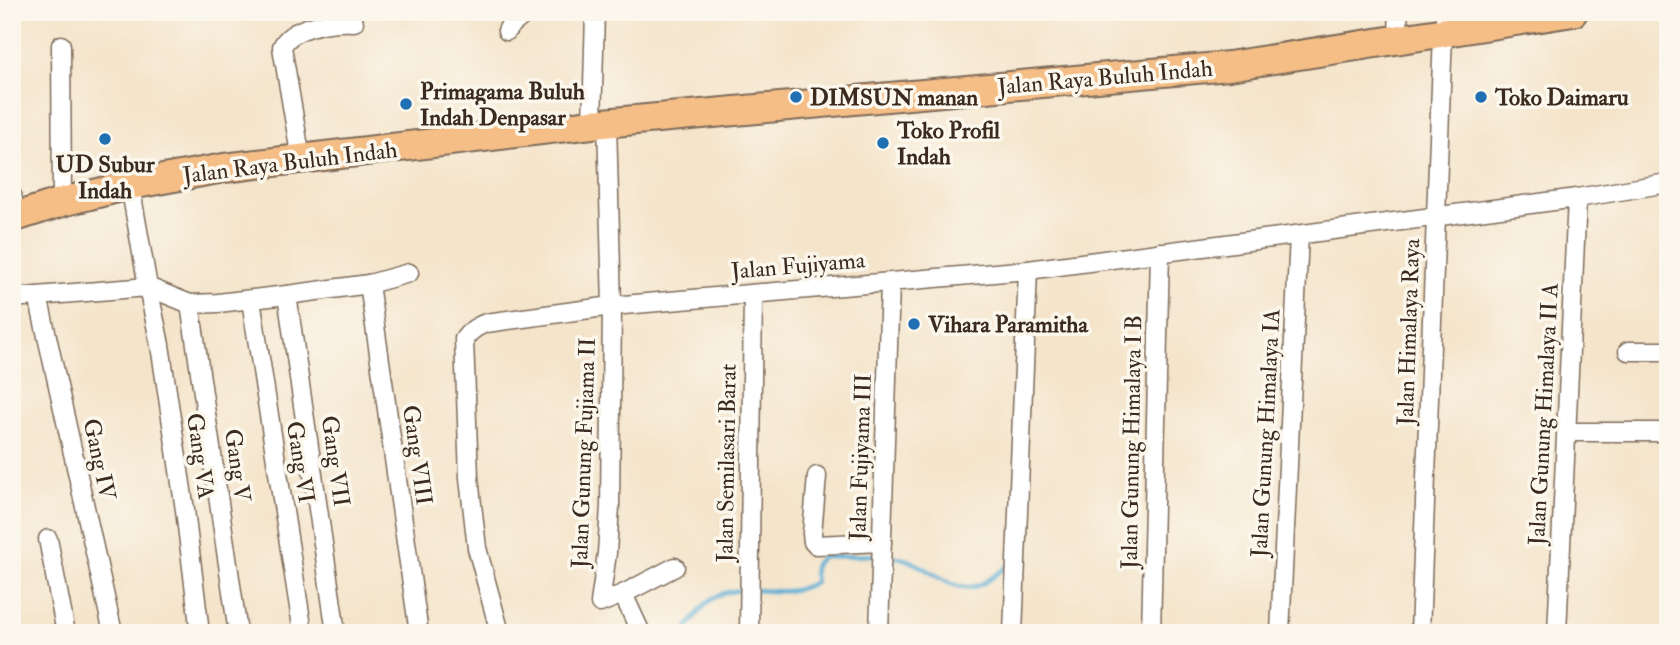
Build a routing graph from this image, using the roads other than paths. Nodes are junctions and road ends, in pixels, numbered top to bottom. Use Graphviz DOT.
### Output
graph roads {
  1 [pos="527,12"];
  2 [pos="595,12"];
  3 [pos="1398,12"];
  4 [pos="1573,12"];
  5 [pos="354,22"];
  6 [pos="1445,23"];
  7 [pos="507,31"];
  8 [pos="1399,40"];
  9 [pos="61,45"];
  10 [pos="599,124"];
  11 [pos="301,159"];
  12 [pos="1668,183"];
  13 [pos="130,185"];
  14 [pos="1577,198"];
  15 [pos="62,202"];
  16 [pos="14,210"];
  17 [pos="1437,217"];
  18 [pos="1299,235"];
  19 [pos="1160,252"];
  20 [pos="1028,270"];
  21 [pos="408,273"];
  22 [pos="890,282"];
  23 [pos="369,284"];
  24 [pos="148,287"];
  25 [pos="752,294"];
  26 [pos="287,295"];
  27 [pos="38,296"];
  28 [pos="12,298"];
  29 [pos="251,300"];
  30 [pos="190,304"];
  31 [pos="612,306"];
  32 [pos="1628,351"];
  33 [pos="1668,351"];
  34 [pos="1567,432"];
  35 [pos="1668,432"];
  36 [pos="817,476"];
  37 [pos="48,539"];
  38 [pos="882,542"];
  39 [pos="675,567"];
  40 [pos="623,594"];
  41 [pos="66,633"];
  42 [pos="113,633"];
  43 [pos="200,633"];
  44 [pos="238,633"];
  45 [pos="303,633"];
  46 [pos="336,633"];
  47 [pos="419,633"];
  48 [pos="500,633"];
  49 [pos="641,633"];
  50 [pos="749,633"];
  51 [pos="879,633"];
  52 [pos="1013,633"];
  53 [pos="1151,633"];
  54 [pos="1280,633"];
  55 [pos="1420,633"];
  56 [pos="1557,633"];
  1 -- 7 [label="street"];
  2 -- 10 [label="street"];
  3 -- 8 [label="street"];
  4 -- 6 [label="highway, Jalan Raya Buluh Indah"];
  5 -- 11 [label="street"];
  6 -- 8 [label="highway, Jalan Raya Buluh Indah"];
  6 -- 17 [label="street, Jalan Himalaya Raya"];
  8 -- 10 [label="highway, Jalan Raya Buluh Indah"];
  9 -- 15 [label="street"];
  10 -- 11 [label="highway, Jalan Raya Buluh Indah"];
  10 -- 31 [label="street"];
  11 -- 13 [label="highway, Jalan Raya Buluh Indah"];
  12 -- 14 [label="street, Jalan Fujiyama"];
  13 -- 15 [label="highway, Jalan Raya Buluh Indah"];
  13 -- 24 [label="street, Gang VA"];
  14 -- 17 [label="street, Jalan Fujiyama"];
  14 -- 34 [label="street, Jalan Gunung Himalaya II A"];
  15 -- 16 [label="highway, Jalan Raya Buluh Indah"];
  17 -- 18 [label="street, Jalan Fujiyama"];
  17 -- 55 [label="street, Jalan Himalaya Raya"];
  18 -- 19 [label="street, Jalan Fujiyama"];
  18 -- 54 [label="street, Jalan Gunung Himalaya IA"];
  19 -- 20 [label="street, Jalan Fujiyama"];
  19 -- 53 [label="street, Jalan Gunung Himalaya I B"];
  20 -- 22 [label="street, Jalan Fujiyama"];
  20 -- 52 [label="street"];
  21 -- 23 [label="street"];
  22 -- 25 [label="street, Jalan Fujiyama"];
  22 -- 38 [label="street, Jalan Fujiyama III"];
  23 -- 26 [label="street"];
  23 -- 47 [label="street, Gang VIII"];
  24 -- 27 [label="street"];
  24 -- 30 [label="street"];
  24 -- 43 [label="street, Gang VA"];
  25 -- 31 [label="street, Jalan Fujiyama"];
  25 -- 50 [label="street, Jalan Semilasari Barat"];
  26 -- 29 [label="street"];
  26 -- 46 [label="street, Gang VII"];
  27 -- 28 [label="street"];
  27 -- 42 [label="street, Gang IV"];
  29 -- 30 [label="street"];
  29 -- 45 [label="street, Gang VI"];
  30 -- 44 [label="street, Gang V"];
  31 -- 40 [label="street, Jalan Gunung Fujiama II"];
  31 -- 48 [label="street, Jalan Fujiyama"];
  32 -- 33 [label="street"];
  34 -- 35 [label="street"];
  34 -- 56 [label="street, Jalan Gunung Himalaya II A"];
  36 -- 38 [label="street"];
  37 -- 41 [label="street"];
  38 -- 51 [label="street, Jalan Fujiyama III"];
  39 -- 40 [label="street"];
  40 -- 49 [label="street"];
}
